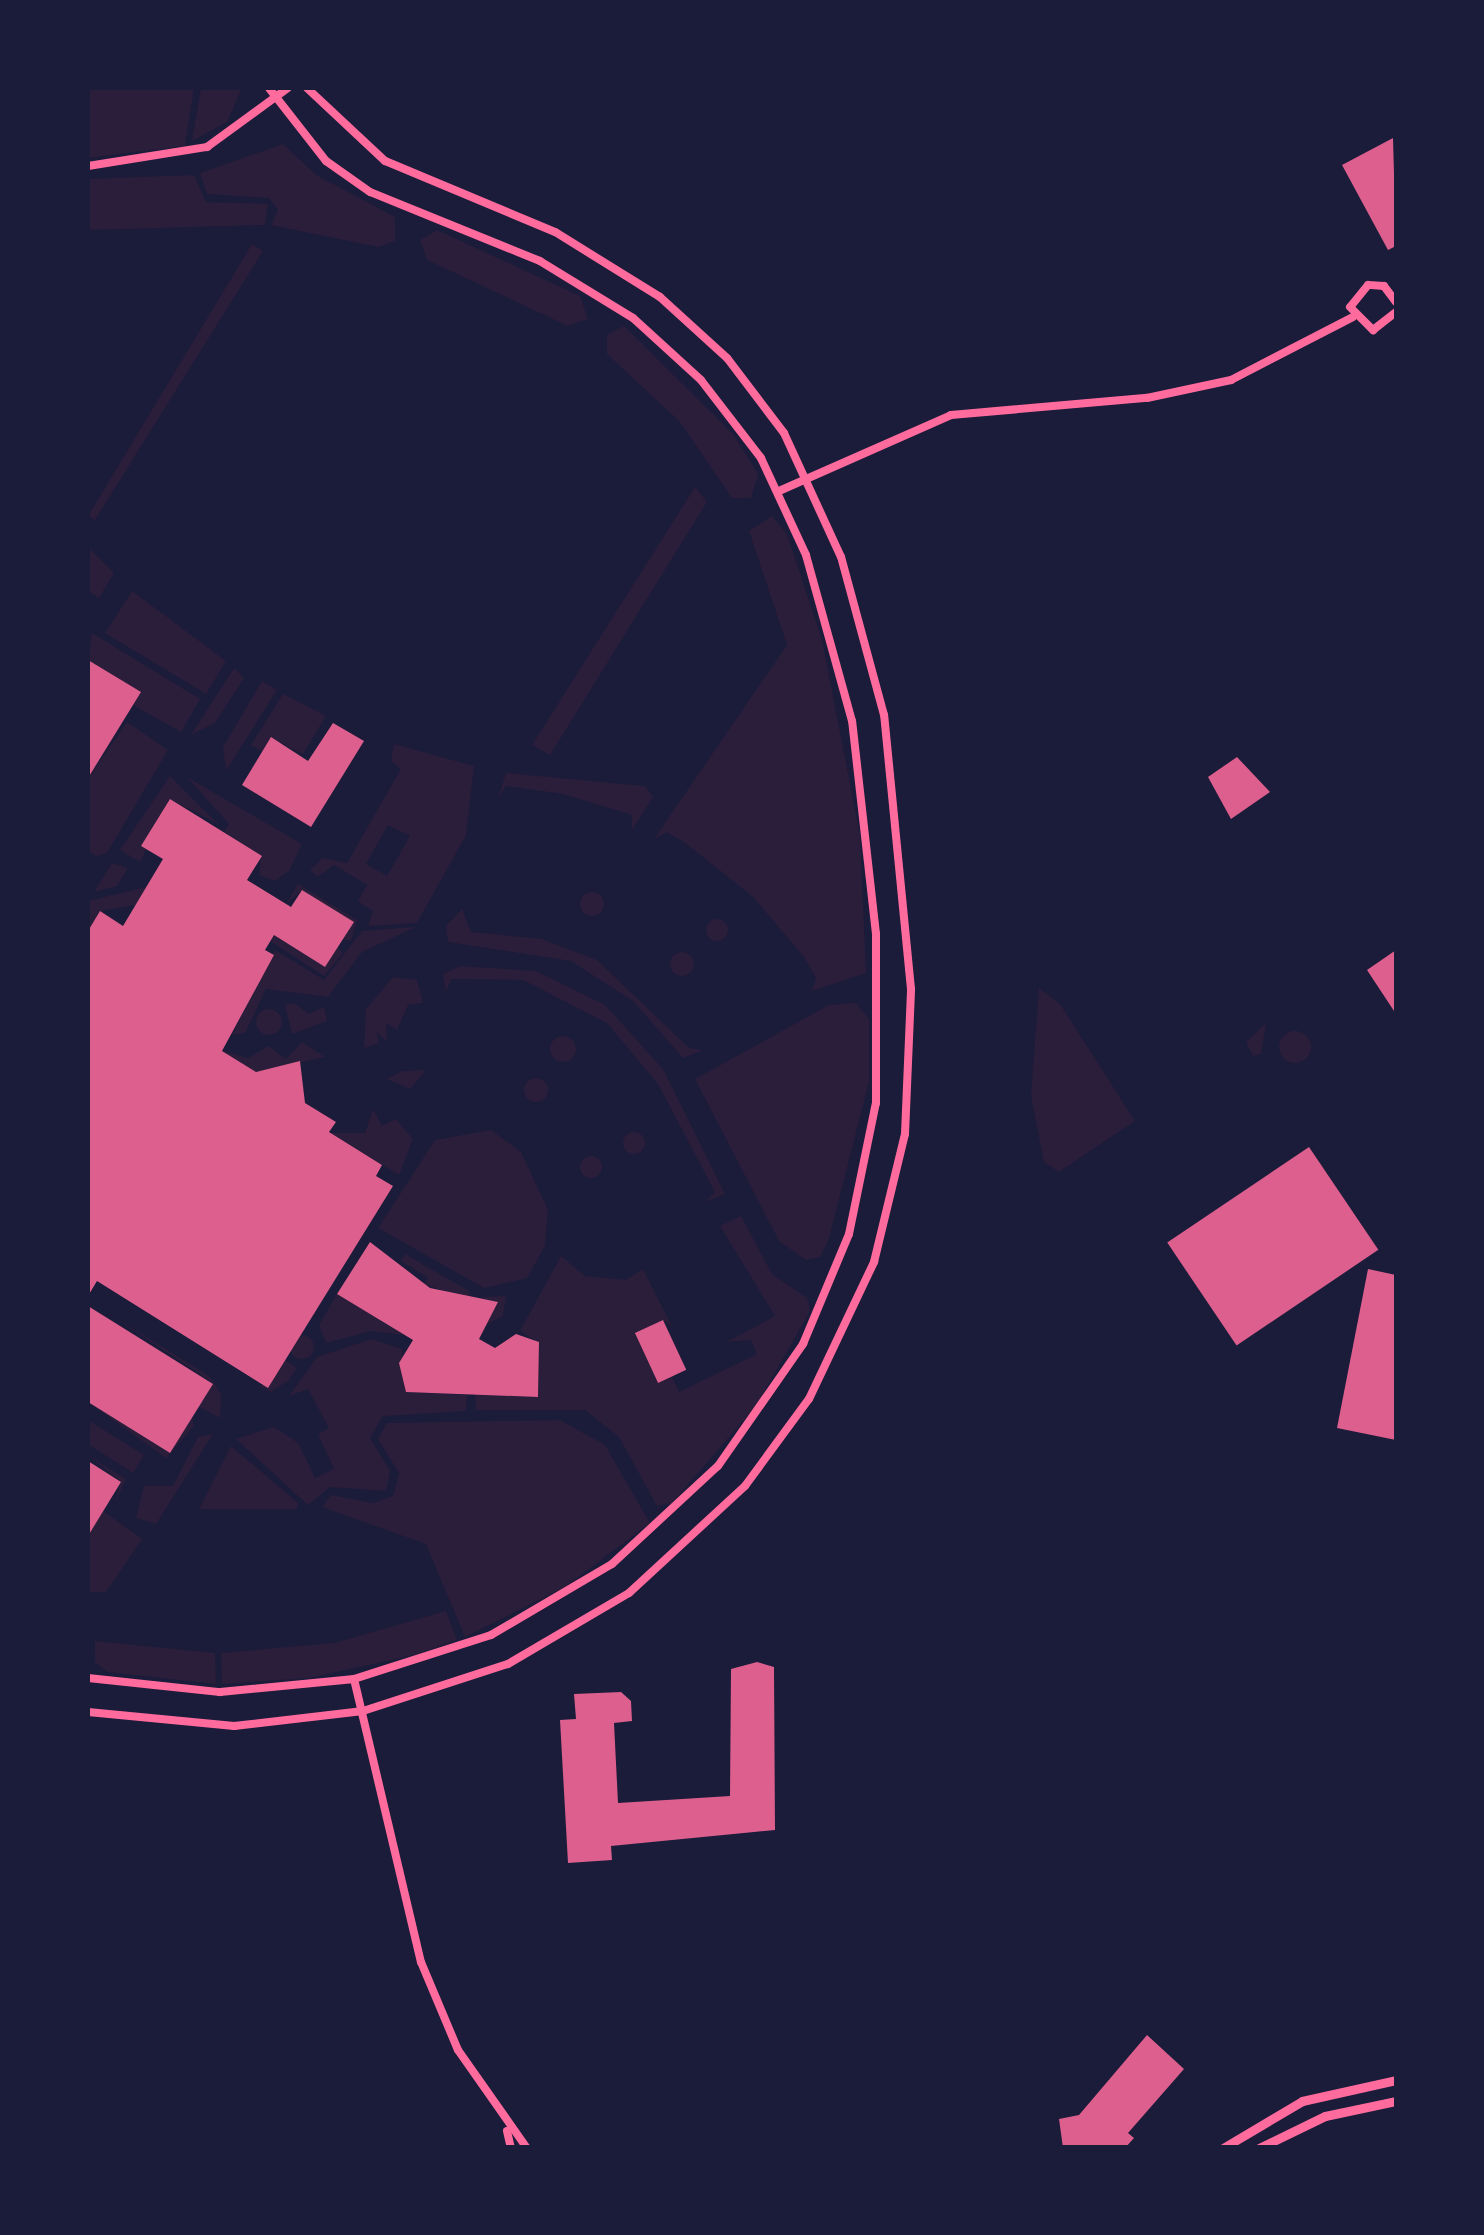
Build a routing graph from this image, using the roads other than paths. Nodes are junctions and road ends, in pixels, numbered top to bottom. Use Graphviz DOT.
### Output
graph roads {
  1 [pos="269,88"];
  2 [pos="288,88"];
  3 [pos="307,88"];
  4 [pos="274,98"];
  5 [pos="88,166"];
  6 [pos="1396,302"];
  7 [pos="1396,312"];
  8 [pos="1353,317"];
  9 [pos="808,476"];
  10 [pos="779,491"];
  11 [pos="88,1678"];
  12 [pos="354,1680"];
  13 [pos="88,1712"];
  14 [pos="363,1712"];
  15 [pos="1396,2080"];
  16 [pos="1396,2101"];
  17 [pos="507,2131"];
  18 [pos="512,2148"];
  19 [pos="526,2148"];
  20 [pos="1224,2148"];
  21 [pos="1258,2148"];
  1 -- 4 [label="street"];
  2 -- 4 [label="street"];
  3 -- 9 [label="street"];
  4 -- 5 [label="street"];
  4 -- 10 [label="street"];
  6 -- 8 [label="street"];
  7 -- 8 [label="street"];
  8 -- 9 [label="street"];
  9 -- 10 [label="street"];
  9 -- 14 [label="street"];
  10 -- 12 [label="street"];
  11 -- 12 [label="street"];
  12 -- 14 [label="street"];
  13 -- 14 [label="street"];
  14 -- 17 [label="street"];
  15 -- 20 [label="street"];
  16 -- 21 [label="street"];
  17 -- 18 [label="street"];
  17 -- 19 [label="street"];
}
